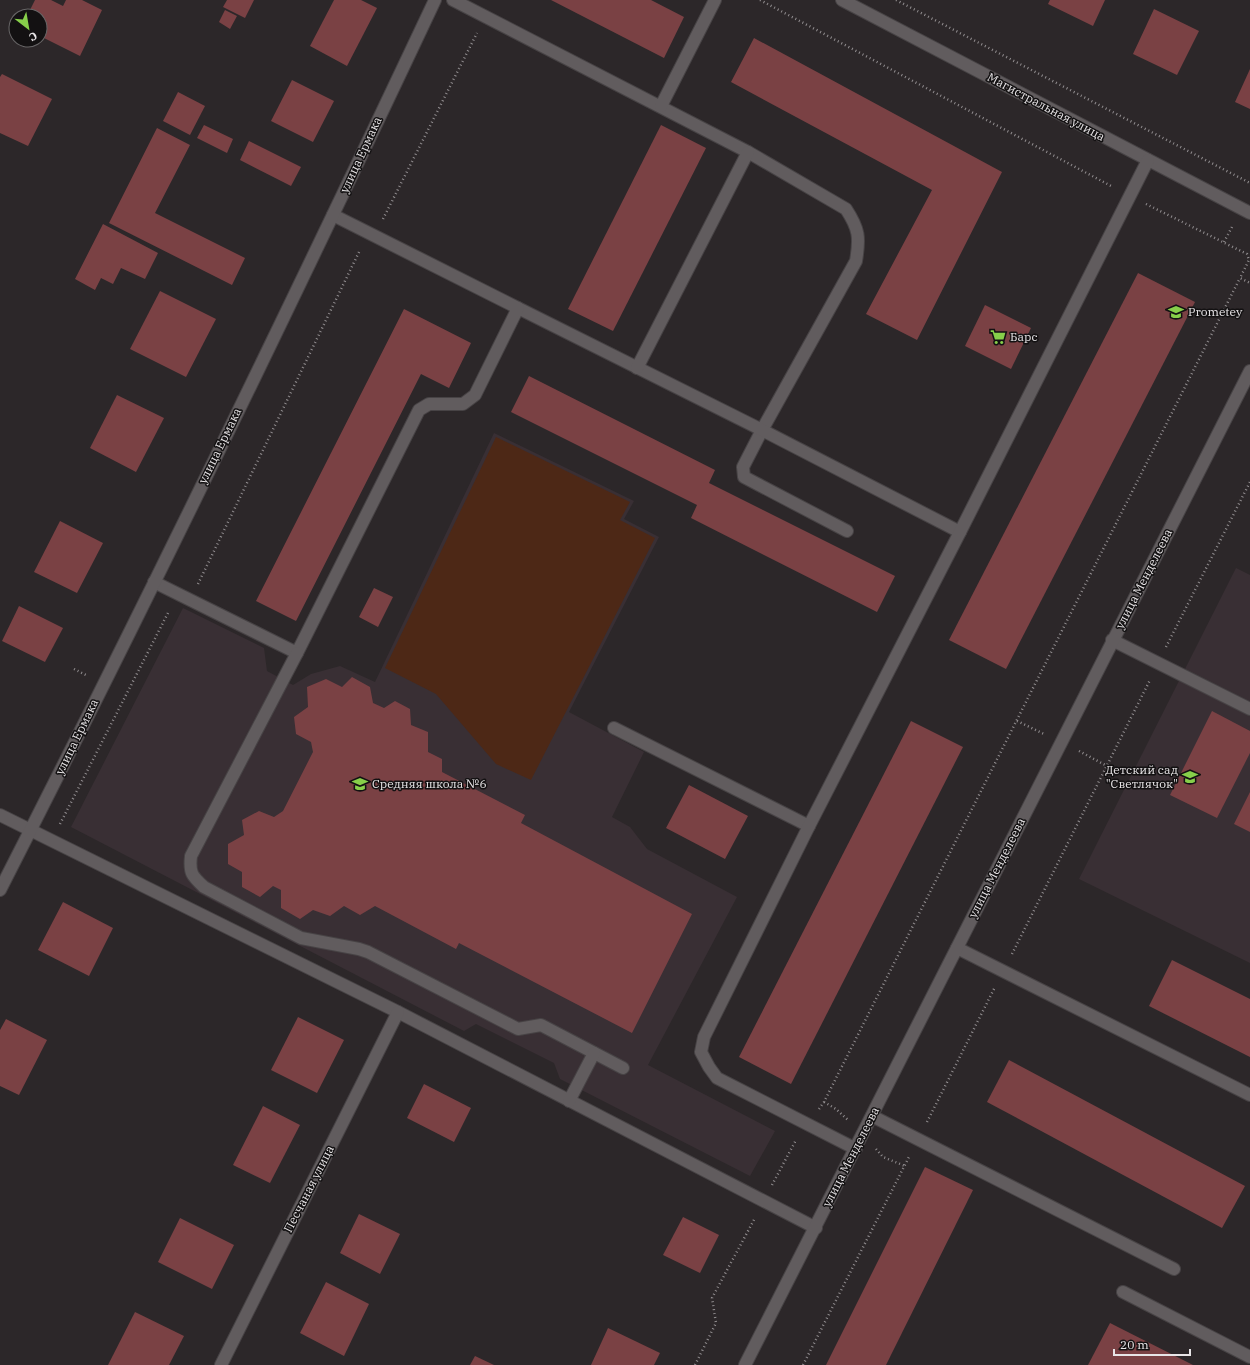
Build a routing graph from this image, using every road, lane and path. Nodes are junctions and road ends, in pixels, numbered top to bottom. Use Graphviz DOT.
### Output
graph roads {
  1 [pos="453,0"];
  2 [pos="715,0"];
  3 [pos="760,0"];
  4 [pos="842,0"];
  5 [pos="896,0"];
  6 [pos="431,1"];
  7 [pos="485,16"];
  8 [pos="661,106"];
  9 [pos="748,152"];
  10 [pos="1148,160"];
  11 [pos="1250,183"];
  12 [pos="1130,196"];
  13 [pos="1250,213"];
  14 [pos="333,215"];
  15 [pos="371,234"];
  16 [pos="1240,278"];
  17 [pos="1250,283"];
  18 [pos="518,308"];
  19 [pos="637,368"];
  20 [pos="1250,371"];
  21 [pos="762,430"];
  22 [pos="1250,482"];
  23 [pos="847,531"];
  24 [pos="960,532"];
  25 [pos="154,582"];
  26 [pos="178,595"];
  27 [pos="190,601"];
  28 [pos="1112,640"];
  29 [pos="297,653"];
  30 [pos="1158,663"];
  31 [pos="1250,709"];
  32 [pos="614,728"];
  33 [pos="0,815"];
  34 [pos="809,826"];
  35 [pos="31,830"];
  36 [pos="52,841"];
  37 [pos="0,890"];
  38 [pos="957,948"];
  39 [pos="1003,971"];
  40 [pos="398,1012"];
  41 [pos="594,1053"];
  42 [pos="623,1068"];
  43 [pos="1250,1095"];
  44 [pos="569,1101"];
  45 [pos="872,1116"];
  46 [pos="808,1124"];
  47 [pos="918,1140"];
  48 [pos="856,1149"];
  49 [pos="764,1201"];
  50 [pos="816,1228"];
  51 [pos="1174,1269"];
  52 [pos="1123,1292"];
  53 [pos="1250,1357"];
  54 [pos="221,1365"];
  55 [pos="695,1365"];
  56 [pos="745,1365"];
  57 [pos="803,1365"];
  1 -- 7 [label="street"];
  2 -- 8 [label="street"];
  3 -- 12 [label="path"];
  4 -- 10 [label="street, Магистральная улица"];
  5 -- 11 [label="path"];
  6 -- 14 [label="street, улица Ермака"];
  7 -- 8 [label="street"];
  7 -- 15 [label="path"];
  8 -- 9 [label="street"];
  9 -- 19 [label="street"];
  9 -- 21 [label="street"];
  10 -- 12 [label="street"];
  10 -- 13 [label="street, Магистральная улица"];
  12 -- 16 [label="path"];
  12 -- 24 [label="street"];
  14 -- 15 [label="street"];
  14 -- 25 [label="street, улица Ермака"];
  15 -- 18 [label="street"];
  15 -- 27 [label="path"];
  16 -- 17 [label="path"];
  16 -- 46 [label="path"];
  18 -- 19 [label="street"];
  18 -- 29 [label="street"];
  19 -- 21 [label="street"];
  20 -- 28 [label="street, улица Менделеева"];
  21 -- 23 [label="street"];
  21 -- 24 [label="street"];
  22 -- 30 [label="path"];
  24 -- 34 [label="street"];
  25 -- 26 [label="street"];
  25 -- 35 [label="street, улица Ермака"];
  26 -- 27 [label="street"];
  26 -- 36 [label="path"];
  27 -- 29 [label="street"];
  28 -- 30 [label="street"];
  28 -- 38 [label="street, улица Менделеева"];
  29 -- 41 [label="street"];
  30 -- 31 [label="street"];
  30 -- 39 [label="path"];
  32 -- 34 [label="street"];
  33 -- 35 [label="street"];
  34 -- 46 [label="street"];
  35 -- 36 [label="street"];
  35 -- 37 [label="street, улица Ермака"];
  36 -- 40 [label="street"];
  38 -- 39 [label="street"];
  38 -- 45 [label="street, улица Менделеева"];
  39 -- 43 [label="street"];
  39 -- 47 [label="path"];
  40 -- 44 [label="street"];
  40 -- 54 [label="street, Песчаная улица"];
  41 -- 42 [label="street"];
  41 -- 44 [label="street"];
  44 -- 49 [label="street"];
  45 -- 47 [label="street"];
  45 -- 48 [label="street, улица Менделеева"];
  46 -- 48 [label="street"];
  46 -- 49 [label="path"];
  47 -- 51 [label="street"];
  47 -- 57 [label="path"];
  48 -- 50 [label="street, улица Менделеева"];
  49 -- 50 [label="street"];
  49 -- 55 [label="path"];
  50 -- 56 [label="street, улица Менделеева"];
  52 -- 53 [label="street"];
}
